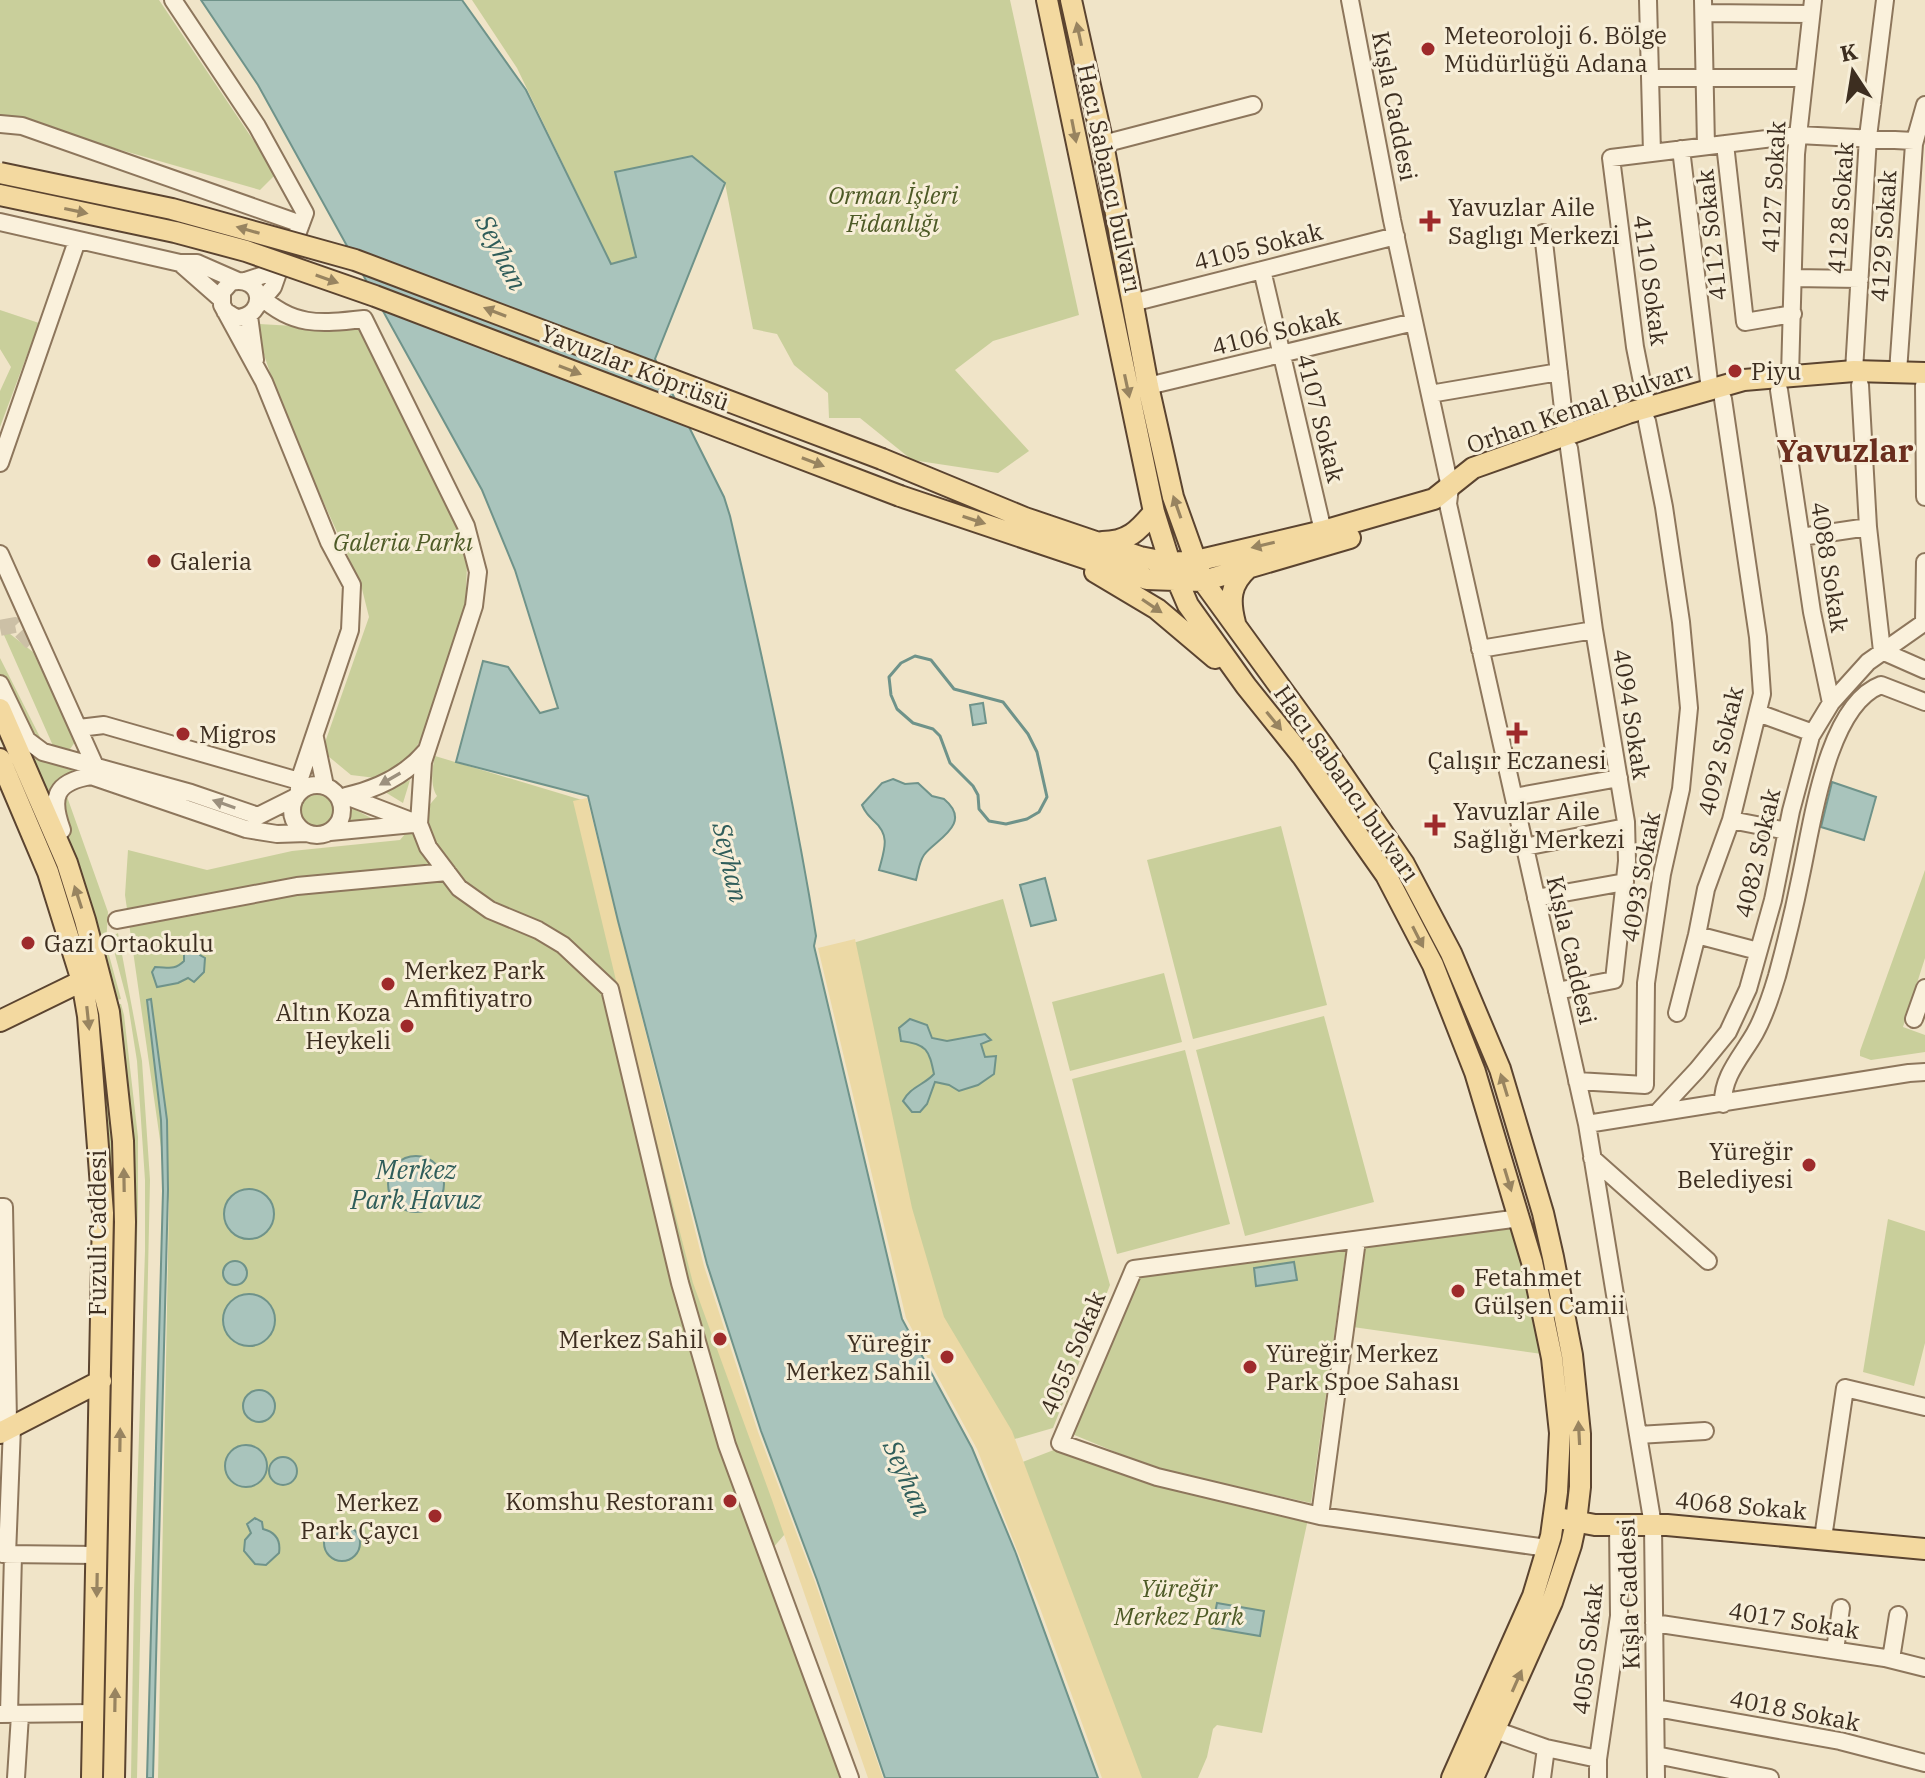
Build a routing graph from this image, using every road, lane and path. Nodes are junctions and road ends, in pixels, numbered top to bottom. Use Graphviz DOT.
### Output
graph roads {
  1 [pos="173,0"];
  2 [pos="1047,0"];
  3 [pos="1071,0"];
  4 [pos="1350,0"];
  5 [pos="1648,0"];
  6 [pos="1885,0"];
  7 [pos="1704,7"];
  8 [pos="1812,7"];
  9 [pos="1705,76"];
  10 [pos="1650,78"];
  11 [pos="1804,78"];
  12 [pos="1253,105"];
  13 [pos="1925,105"];
  14 [pos="0,124"];
  15 [pos="1798,135"];
  16 [pos="1868,137"];
  17 [pos="1914,141"];
  18 [pos="1103,144"];
  19 [pos="1725,144"];
  20 [pos="1706,146"];
  21 [pos="1681,149"];
  22 [pos="1652,153"];
  23 [pos="0,173"];
  24 [pos="0,195"];
  25 [pos="1917,204"];
  26 [pos="0,222"];
  27 [pos="301,224"];
  28 [pos="1543,233"];
  29 [pos="1396,236"];
  30 [pos="77,241"];
  31 [pos="180,263"];
  32 [pos="279,270"];
  33 [pos="1262,270"];
  34 [pos="1793,278"];
  35 [pos="1860,279"];
  36 [pos="241,281"];
  37 [pos="1132,303"];
  38 [pos="257,304"];
  39 [pos="223,305"];
  40 [pos="1793,314"];
  41 [pos="1414,322"];
  42 [pos="1281,355"];
  43 [pos="256,365"];
  44 [pos="1559,372"];
  45 [pos="1898,372"];
  46 [pos="1857,378"];
  47 [pos="1925,381"];
  48 [pos="1784,383"];
  49 [pos="1148,386"];
  50 [pos="1430,394"];
  51 [pos="1716,394"];
  52 [pos="1647,414"];
  53 [pos="1567,441"];
  54 [pos="0,463"];
  55 [pos="1449,495"];
  56 [pos="1925,497"];
  57 [pos="1154,512"];
  58 [pos="1868,527"];
  59 [pos="1323,531"];
  60 [pos="1801,537"];
  61 [pos="1035,541"];
  62 [pos="1091,542"];
  63 [pos="0,554"];
  64 [pos="1925,562"];
  65 [pos="1248,568"];
  66 [pos="1199,571"];
  67 [pos="1173,572"];
  68 [pos="1925,622"];
  69 [pos="1594,630"];
  70 [pos="1237,631"];
  71 [pos="35,646"];
  72 [pos="1480,649"];
  73 [pos="1882,651"];
  74 [pos="53,670"];
  75 [pos="1925,670"];
  76 [pos="0,684"];
  77 [pos="1246,686"];
  78 [pos="1925,702"];
  79 [pos="1831,703"];
  80 [pos="0,709"];
  81 [pos="1758,713"];
  82 [pos="79,728"];
  83 [pos="315,733"];
  84 [pos="1813,733"];
  85 [pos="427,750"];
  86 [pos="0,759"];
  87 [pos="96,768"];
  88 [pos="1619,778"];
  89 [pos="298,790"];
  90 [pos="335,790"];
  91 [pos="1514,797"];
  92 [pos="1731,820"];
  93 [pos="419,824"];
  94 [pos="1626,827"];
  95 [pos="1787,831"];
  96 [pos="330,832"];
  97 [pos="307,833"];
  98 [pos="1525,847"];
  99 [pos="67,863"];
  100 [pos="447,872"];
  101 [pos="1625,882"];
  102 [pos="1536,898"];
  103 [pos="117,920"];
  104 [pos="1697,935"];
  105 [pos="1758,951"];
  106 [pos="82,981"];
  107 [pos="1925,988"];
  108 [pos="1557,991"];
  109 [pos="1677,1013"];
  110 [pos="1914,1019"];
  111 [pos="0,1021"];
  112 [pos="1925,1072"];
  113 [pos="1577,1081"];
  114 [pos="1723,1104"];
  115 [pos="1657,1113"];
  116 [pos="1587,1124"];
  117 [pos="1592,1158"];
  118 [pos="0,1207"];
  119 [pos="1520,1218"];
  120 [pos="1357,1240"];
  121 [pos="1708,1261"];
  122 [pos="101,1381"];
  123 [pos="1925,1407"];
  124 [pos="6,1430"];
  125 [pos="1705,1431"];
  126 [pos="1638,1435"];
  127 [pos="1320,1516"];
  128 [pos="1554,1517"];
  129 [pos="1576,1522"];
  130 [pos="1618,1525"];
  131 [pos="1653,1525"];
  132 [pos="1823,1538"];
  133 [pos="1547,1548"];
  134 [pos="1925,1549"];
  135 [pos="7,1555"];
  136 [pos="97,1555"];
  137 [pos="1841,1608"];
  138 [pos="1898,1615"];
  139 [pos="1654,1623"];
  140 [pos="1835,1650"];
  141 [pos="1891,1659"];
  142 [pos="1925,1668"];
  143 [pos="1656,1708"];
  144 [pos="94,1713"];
  145 [pos="10,1714"];
  146 [pos="1495,1730"];
  147 [pos="1546,1748"];
  148 [pos="1656,1755"];
  149 [pos="1598,1759"];
  150 [pos="1925,1763"];
  151 [pos="16,1778"];
  152 [pos="92,1778"];
  153 [pos="114,1778"];
  154 [pos="850,1778"];
  155 [pos="1452,1778"];
  156 [pos="1473,1778"];
  157 [pos="1542,1778"];
  158 [pos="1598,1778"];
  159 [pos="1656,1778"];
  160 [pos="1770,1778"];
  1 -- 27 [label="street"];
  2 -- 57 [label="main road, Hacı Sabancı bulvarı, one-way"];
  18 -- 3 [label="main road, Hacı Sabancı bulvarı, one-way"];
  4 -- 29 [label="street, Kışla Caddesi"];
  5 -- 10 [label="street"];
  6 -- 16 [label="street, 4128 Sokak"];
  7 -- 8 [label="street"];
  7 -- 9 [label="street"];
  8 -- 11 [label="street, 4127 Sokak"];
  9 -- 10 [label="street"];
  9 -- 11 [label="street"];
  9 -- 20 [label="street"];
  10 -- 22 [label="street"];
  11 -- 15 [label="street, 4127 Sokak"];
  12 -- 18 [label="street"];
  13 -- 17 [label="street, 4129 Sokak"];
  14 -- 27 [label="street"];
  15 -- 16 [label="street"];
  15 -- 19 [label="street"];
  15 -- 34 [label="street, 4127 Sokak"];
  16 -- 17 [label="street"];
  16 -- 35 [label="street, 4128 Sokak"];
  17 -- 25 [label="street, 4129 Sokak"];
  18 -- 37 [label="main road, Hacı Sabancı bulvarı"];
  19 -- 20 [label="street"];
  19 -- 40 [label="street, 4112 Sokak"];
  20 -- 21 [label="street"];
  21 -- 22 [label="street"];
  21 -- 51 [label="street, 4092 Sokak"];
  22 -- 52 [label="street, 4110 Sokak"];
  62 -- 23 [label="main road, Yavuzlar Köprüsü, one-way, bridge"];
  24 -- 61 [label="main road, Yavuzlar Köprüsü, one-way, bridge"];
  25 -- 45 [label="street, 4129 Sokak"];
  26 -- 30 [label="street"];
  27 -- 32 [label="street"];
  28 -- 44 [label="street, 4094 Sokak"];
  29 -- 33 [label="street, 4105 Sokak"];
  29 -- 41 [label="street, Kışla Caddesi"];
  30 -- 31 [label="street"];
  30 -- 54 [label="street"];
  31 -- 36 [label="street"];
  31 -- 39 [label="street"];
  32 -- 36 [label="street"];
  32 -- 38 [label="street"];
  33 -- 37 [label="street, 4105 Sokak"];
  33 -- 42 [label="street, 4107 Sokak"];
  34 -- 35 [label="street"];
  34 -- 40 [label="street, 4127 Sokak"];
  35 -- 46 [label="street, 4128 Sokak"];
  36 -- 38 [label="street"];
  36 -- 39 [label="street"];
  37 -- 49 [label="main road, Hacı Sabancı bulvarı"];
  38 -- 39 [label="street"];
  38 -- 43 [label="street"];
  38 -- 85 [label="street"];
  39 -- 43 [label="street"];
  40 -- 48 [label="street, 4127 Sokak"];
  41 -- 42 [label="street, 4106 Sokak"];
  41 -- 50 [label="street, Kışla Caddesi"];
  42 -- 49 [label="street, 4106 Sokak"];
  42 -- 59 [label="street, 4107 Sokak"];
  43 -- 83 [label="street"];
  44 -- 50 [label="street"];
  44 -- 53 [label="street, 4094 Sokak"];
  45 -- 46 [label="main road, Orhan Kemal Bulvarı"];
  45 -- 47 [label="main road, Orhan Kemal Bulvarı"];
  46 -- 47 [label="main road, Orhan Kemal Bulvarı"];
  46 -- 48 [label="main road, Orhan Kemal Bulvarı"];
  46 -- 58 [label="street, 4128 Sokak"];
  47 -- 56 [label="street"];
  48 -- 51 [label="main road, Orhan Kemal Bulvarı"];
  48 -- 60 [label="street, 4088 Sokak"];
  66 -- 49 [label="main road, Hacı Sabancı bulvarı, one-way"];
  50 -- 55 [label="street, Kışla Caddesi"];
  51 -- 52 [label="main road, Orhan Kemal Bulvarı"];
  51 -- 81 [label="street, 4092 Sokak"];
  52 -- 53 [label="main road, Orhan Kemal Bulvarı"];
  52 -- 113 [label="street, 4093 Sokak"];
  53 -- 55 [label="main road, Orhan Kemal Bulvarı"];
  53 -- 69 [label="street, 4094 Sokak"];
  55 -- 59 [label="main road, Orhan Kemal Bulvarı"];
  55 -- 65 [label="main road, Orhan Kemal Bulvarı"];
  55 -- 72 [label="street, Kışla Caddesi"];
  57 -- 62 [label="main road"];
  57 -- 67 [label="main road, Hacı Sabancı bulvarı"];
  58 -- 60 [label="street"];
  58 -- 73 [label="street, 4128 Sokak"];
  59 -- 66 [label="main road, Orhan Kemal Bulvarı, one-way"];
  60 -- 79 [label="street, 4088 Sokak"];
  61 -- 67 [label="main road, Yavuzlar Köprüsü"];
  61 -- 77 [label="main road, one-way"];
  62 -- 67 [label="main road, Yavuzlar Köprüsü"];
  63 -- 74 [label="street"];
  64 -- 68 [label="street"];
  65 -- 66 [label="main road, Orhan Kemal Bulvarı"];
  65 -- 70 [label="main road"];
  66 -- 67 [label="main road, Orhan Kemal Bulvarı"];
  66 -- 70 [label="main road, Hacı Sabancı bulvarı"];
  67 -- 77 [label="main road, Hacı Sabancı bulvarı"];
  68 -- 73 [label="street, 4082 Sokak"];
  69 -- 72 [label="street"];
  69 -- 88 [label="street, 4094 Sokak"];
  129 -- 70 [label="main road, Hacı Sabancı bulvarı, one-way"];
  71 -- 74 [label="street"];
  72 -- 91 [label="street, Kışla Caddesi"];
  73 -- 75 [label="street"];
  73 -- 79 [label="street, 4082 Sokak"];
  74 -- 82 [label="street"];
  76 -- 87 [label="street"];
  77 -- 119 [label="main road, Hacı Sabancı bulvarı, one-way"];
  78 -- 114 [label="street"];
  79 -- 84 [label="street, 4082 Sokak"];
  80 -- 99 [label="main road, Fuzuli Caddesi"];
  81 -- 84 [label="street"];
  81 -- 92 [label="street, 4092 Sokak"];
  82 -- 87 [label="street"];
  82 -- 89 [label="street"];
  83 -- 89 [label="street"];
  83 -- 90 [label="street"];
  84 -- 95 [label="street, 4082 Sokak"];
  85 -- 90 [label="street, one-way"];
  85 -- 93 [label="street"];
  86 -- 106 [label="main road, Fuzuli Caddesi"];
  89 -- 87 [label="street, one-way"];
  88 -- 91 [label="street"];
  88 -- 94 [label="street, 4094 Sokak"];
  89 -- 90 [label="street"];
  89 -- 97 [label="street"];
  90 -- 93 [label="street"];
  90 -- 96 [label="street"];
  91 -- 98 [label="street, Kışla Caddesi"];
  92 -- 95 [label="street"];
  92 -- 104 [label="street, 4092 Sokak"];
  93 -- 96 [label="street"];
  93 -- 100 [label="street"];
  94 -- 98 [label="street"];
  94 -- 101 [label="street, 4094 Sokak"];
  95 -- 105 [label="street, 4082 Sokak"];
  96 -- 97 [label="street"];
  97 -- 99 [label="street"];
  98 -- 102 [label="street, Kışla Caddesi"];
  153 -- 99 [label="main road, Fuzuli Caddesi, one-way"];
  100 -- 103 [label="street"];
  100 -- 154 [label="street"];
  101 -- 102 [label="street"];
  101 -- 108 [label="street, 4094 Sokak"];
  102 -- 108 [label="street, Kışla Caddesi"];
  104 -- 105 [label="street"];
  104 -- 109 [label="street, 4092 Sokak"];
  105 -- 115 [label="street, 4082 Sokak"];
  106 -- 111 [label="main road"];
  106 -- 122 [label="main road, Fuzuli Caddesi, one-way"];
  107 -- 110 [label="street"];
  108 -- 113 [label="street, Kışla Caddesi"];
  112 -- 114 [label="street"];
  113 -- 116 [label="street, Kışla Caddesi"];
  114 -- 115 [label="street"];
  115 -- 116 [label="street"];
  116 -- 117 [label="street, Kışla Caddesi"];
  117 -- 121 [label="street"];
  117 -- 126 [label="street, Kışla Caddesi"];
  118 -- 124 [label="street"];
  119 -- 120 [label="street, 4055 Sokak"];
  119 -- 128 [label="main road, Hacı Sabancı bulvarı"];
  120 -- 127 [label="street"];
  120 -- 127 [label="street, 4055 Sokak"];
  122 -- 124 [label="main road"];
  122 -- 136 [label="main road, Fuzuli Caddesi"];
  123 -- 132 [label="street"];
  124 -- 135 [label="street"];
  125 -- 126 [label="street"];
  126 -- 131 [label="street, Kışla Caddesi"];
  127 -- 133 [label="street, 4055 Sokak"];
  128 -- 129 [label="main road, 4068 Sokak"];
  128 -- 133 [label="main road, Hacı Sabancı bulvarı"];
  129 -- 130 [label="main road, 4068 Sokak"];
  146 -- 129 [label="main road, Hacı Sabancı bulvarı, one-way"];
  130 -- 131 [label="main road, 4068 Sokak"];
  130 -- 149 [label="street, 4050 Sokak"];
  131 -- 132 [label="main road, 4068 Sokak"];
  131 -- 139 [label="street, Kışla Caddesi"];
  132 -- 134 [label="main road, 4068 Sokak"];
  133 -- 155 [label="main road, Hacı Sabancı bulvarı"];
  135 -- 136 [label="street"];
  135 -- 145 [label="street"];
  136 -- 144 [label="main road, Fuzuli Caddesi, one-way"];
  137 -- 140 [label="street"];
  138 -- 141 [label="street"];
  139 -- 140 [label="street, 4017 Sokak"];
  139 -- 143 [label="street, Kışla Caddesi"];
  140 -- 141 [label="street, 4017 Sokak"];
  141 -- 142 [label="street, 4017 Sokak"];
  143 -- 148 [label="street, Kışla Caddesi"];
  143 -- 150 [label="street, 4018 Sokak"];
  144 -- 145 [label="street"];
  144 -- 152 [label="main road, Fuzuli Caddesi"];
  145 -- 151 [label="street"];
  146 -- 147 [label="street"];
  146 -- 156 [label="main road, Hacı Sabancı bulvarı"];
  147 -- 149 [label="street"];
  147 -- 157 [label="street"];
  148 -- 159 [label="street, Kışla Caddesi"];
  148 -- 160 [label="street"];
  149 -- 158 [label="street, 4050 Sokak"];
}
